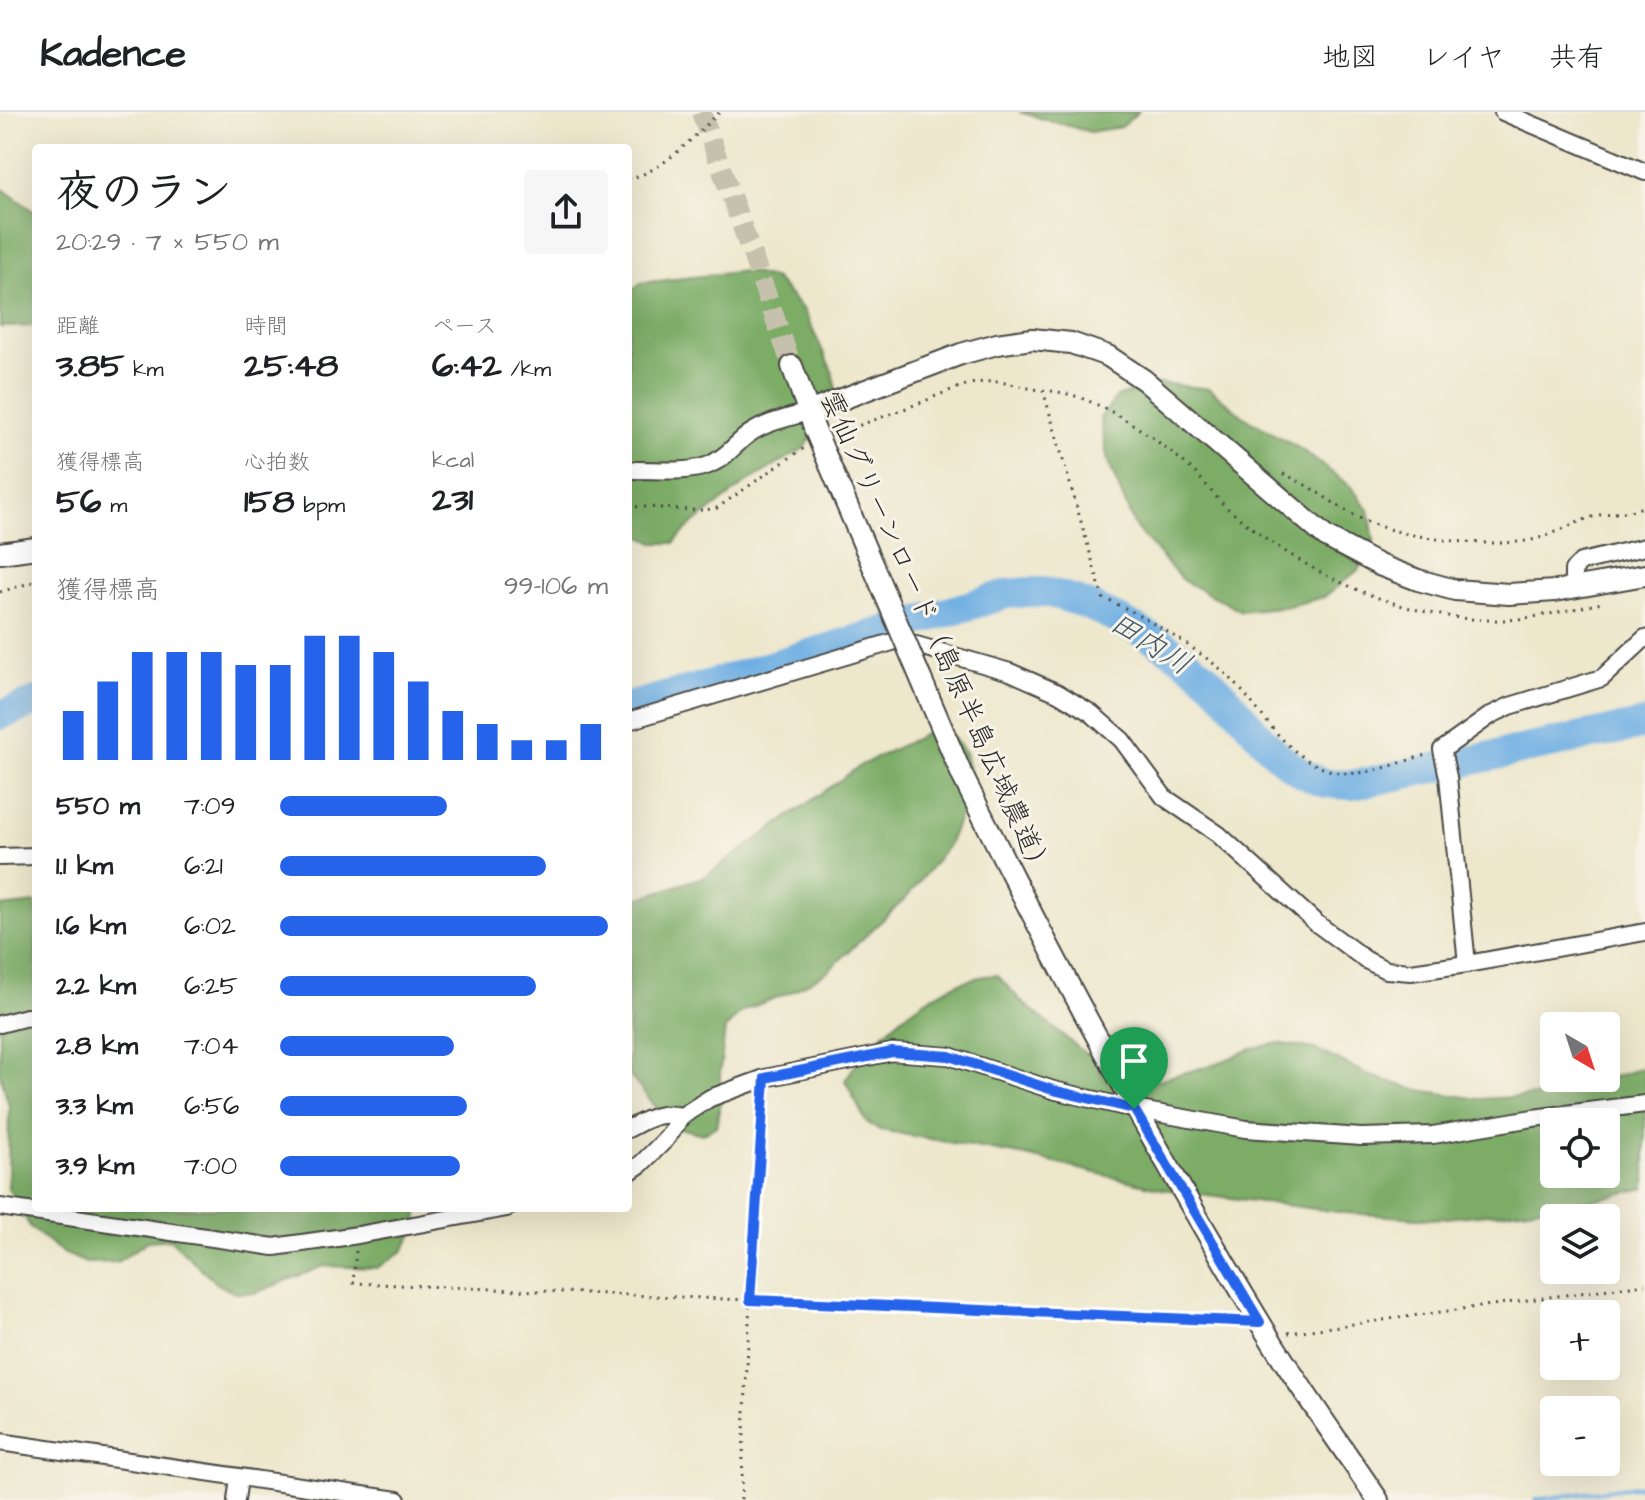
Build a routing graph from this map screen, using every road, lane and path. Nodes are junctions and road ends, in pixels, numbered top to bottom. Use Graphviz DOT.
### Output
graph roads {
  1 [pos="720,112"];
  2 [pos="1503,112"];
  3 [pos="1645,172"];
  4 [pos="632,178"];
  5 [pos="792,366"];
  6 [pos="1043,390"];
  7 [pos="815,431"];
  8 [pos="632,470"];
  9 [pos="1280,473"];
  10 [pos="1645,505"];
  11 [pos="632,507"];
  12 [pos="1645,547"];
  13 [pos="32,549"];
  14 [pos="0,553"];
  15 [pos="1645,575"];
  16 [pos="32,582"];
  17 [pos="1573,588"];
  18 [pos="0,592"];
  19 [pos="1603,603"];
  20 [pos="1645,638"];
  21 [pos="632,720"];
  22 [pos="1442,752"];
  23 [pos="32,856"];
  24 [pos="0,857"];
  25 [pos="1645,932"];
  26 [pos="1467,964"];
  27 [pos="32,1019"];
  28 [pos="0,1024"];
  29 [pos="765,1078"];
  30 [pos="1645,1104"];
  31 [pos="1134,1109"];
  32 [pos="682,1116"];
  33 [pos="632,1127"];
  34 [pos="632,1170"];
  35 [pos="0,1207"];
  36 [pos="32,1212"];
  37 [pos="34,1212"];
  38 [pos="485,1212"];
  39 [pos="358,1235"];
  40 [pos="1645,1284"];
  41 [pos="750,1300"];
  42 [pos="1264,1329"];
  43 [pos="0,1442"];
  44 [pos="239,1478"];
  45 [pos="236,1500"];
  46 [pos="397,1500"];
  47 [pos="741,1500"];
  48 [pos="1378,1500"];
  1 -- 4 [label="path"];
  2 -- 3 [label="street"];
  5 -- 7 [label="street, 雲仙グリーンロード（島原半島広域農道）"];
  6 -- 7 [label="path"];
  6 -- 19 [label="path"];
  6 -- 22 [label="path"];
  7 -- 8 [label="street"];
  7 -- 11 [label="path"];
  7 -- 17 [label="street"];
  7 -- 31 [label="street, 雲仙グリーンロード（島原半島広域農道）, bridge"];
  9 -- 10 [label="path"];
  12 -- 17 [label="street"];
  13 -- 14 [label="street"];
  15 -- 17 [label="street"];
  16 -- 18 [label="path"];
  20 -- 22 [label="street"];
  21 -- 26 [label="street"];
  22 -- 26 [label="street"];
  23 -- 24 [label="street"];
  25 -- 26 [label="street"];
  27 -- 28 [label="street"];
  29 -- 31 [label="street"];
  29 -- 32 [label="street"];
  29 -- 41 [label="path"];
  30 -- 31 [label="street"];
  31 -- 42 [label="street, 雲仙グリーンロード（島原半島広域農道）"];
  32 -- 33 [label="street"];
  32 -- 34 [label="street"];
  35 -- 36 [label="street"];
  37 -- 39 [label="street"];
  38 -- 39 [label="street"];
  39 -- 41 [label="path"];
  40 -- 42 [label="path"];
  41 -- 42 [label="path"];
  41 -- 47 [label="path"];
  42 -- 48 [label="street, 雲仙グリーンロード（島原半島広域農道）"];
  43 -- 44 [label="street"];
  44 -- 45 [label="street"];
  44 -- 46 [label="street"];
}
